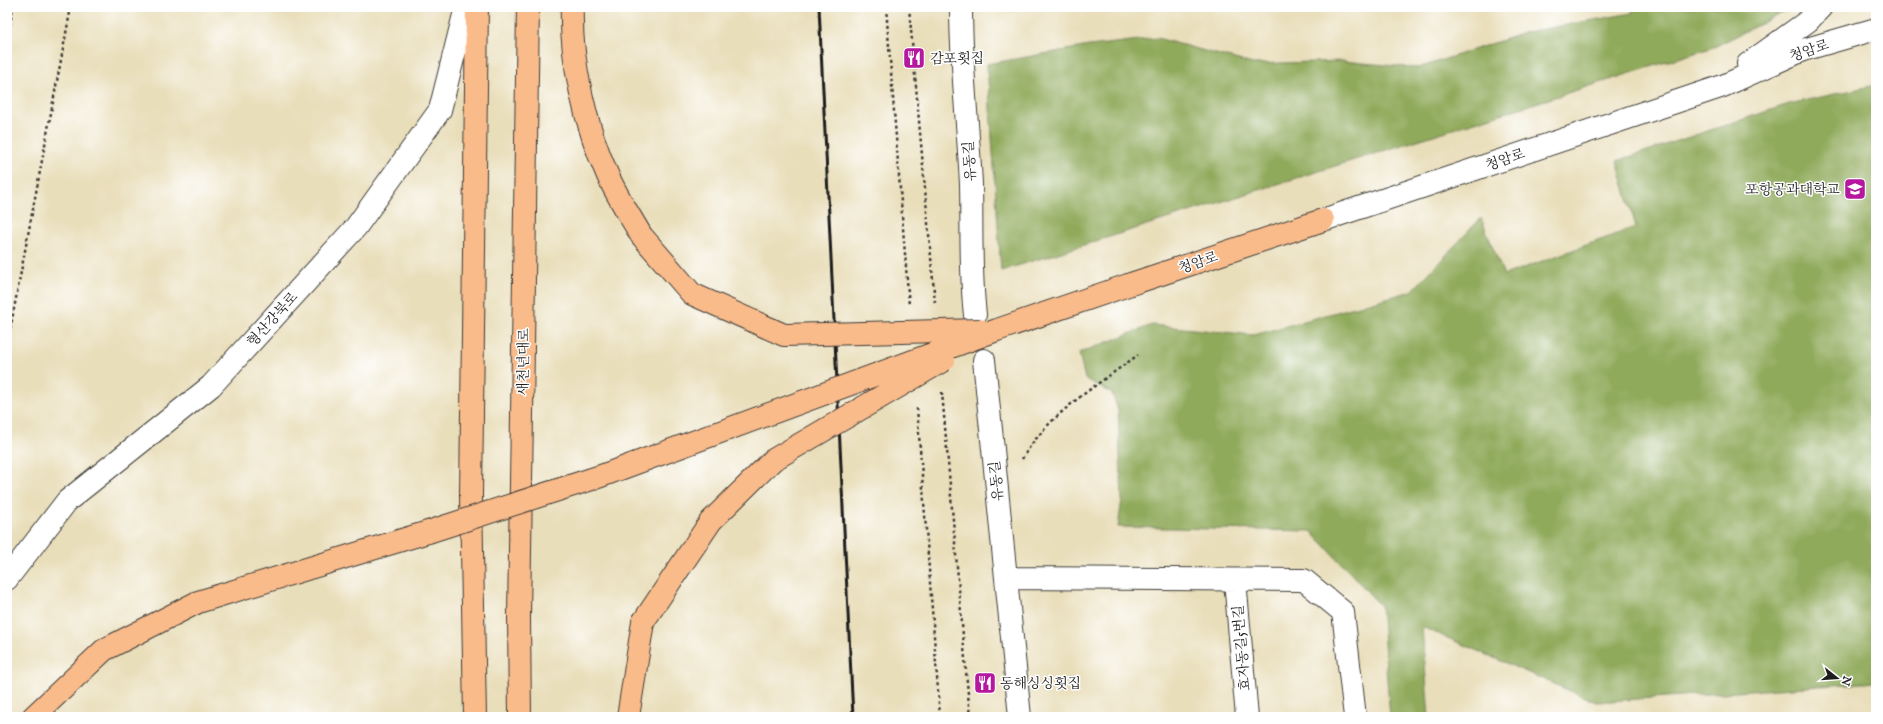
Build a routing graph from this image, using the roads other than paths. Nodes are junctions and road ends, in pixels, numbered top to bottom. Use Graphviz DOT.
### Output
graph roads {
  1 [pos="466,7"];
  2 [pos="477,7"];
  3 [pos="528,7"];
  4 [pos="572,7"];
  5 [pos="960,7"];
  6 [pos="1821,7"];
  7 [pos="1876,29"];
  8 [pos="1723,86"];
  9 [pos="1323,220"];
  10 [pos="975,315"];
  11 [pos="997,330"];
  12 [pos="984,360"];
  13 [pos="1006,578"];
  14 [pos="7,579"];
  15 [pos="1235,580"];
  16 [pos="33,717"];
  17 [pos="474,717"];
  18 [pos="520,717"];
  19 [pos="628,717"];
  20 [pos="1020,717"];
  21 [pos="1247,717"];
  22 [pos="1354,717"];
  1 -- 14 [label="street, 형산강북로"];
  2 -- 17 [label="main road"];
  3 -- 18 [label="main road, 새천년대로"];
  4 -- 11 [label="main road, bridge"];
  5 -- 10 [label="street, 유동길"];
  6 -- 8 [label="street"];
  7 -- 8 [label="street, 청암로"];
  8 -- 9 [label="street, 청암로"];
  9 -- 11 [label="main road, 청암로, bridge"];
  11 -- 16 [label="main road, bridge"];
  11 -- 19 [label="main road, bridge"];
  12 -- 13 [label="street, 유동길"];
  13 -- 15 [label="street"];
  13 -- 20 [label="street, 유동길"];
  15 -- 21 [label="street, 효자동길5번길"];
  15 -- 22 [label="street"];
}
